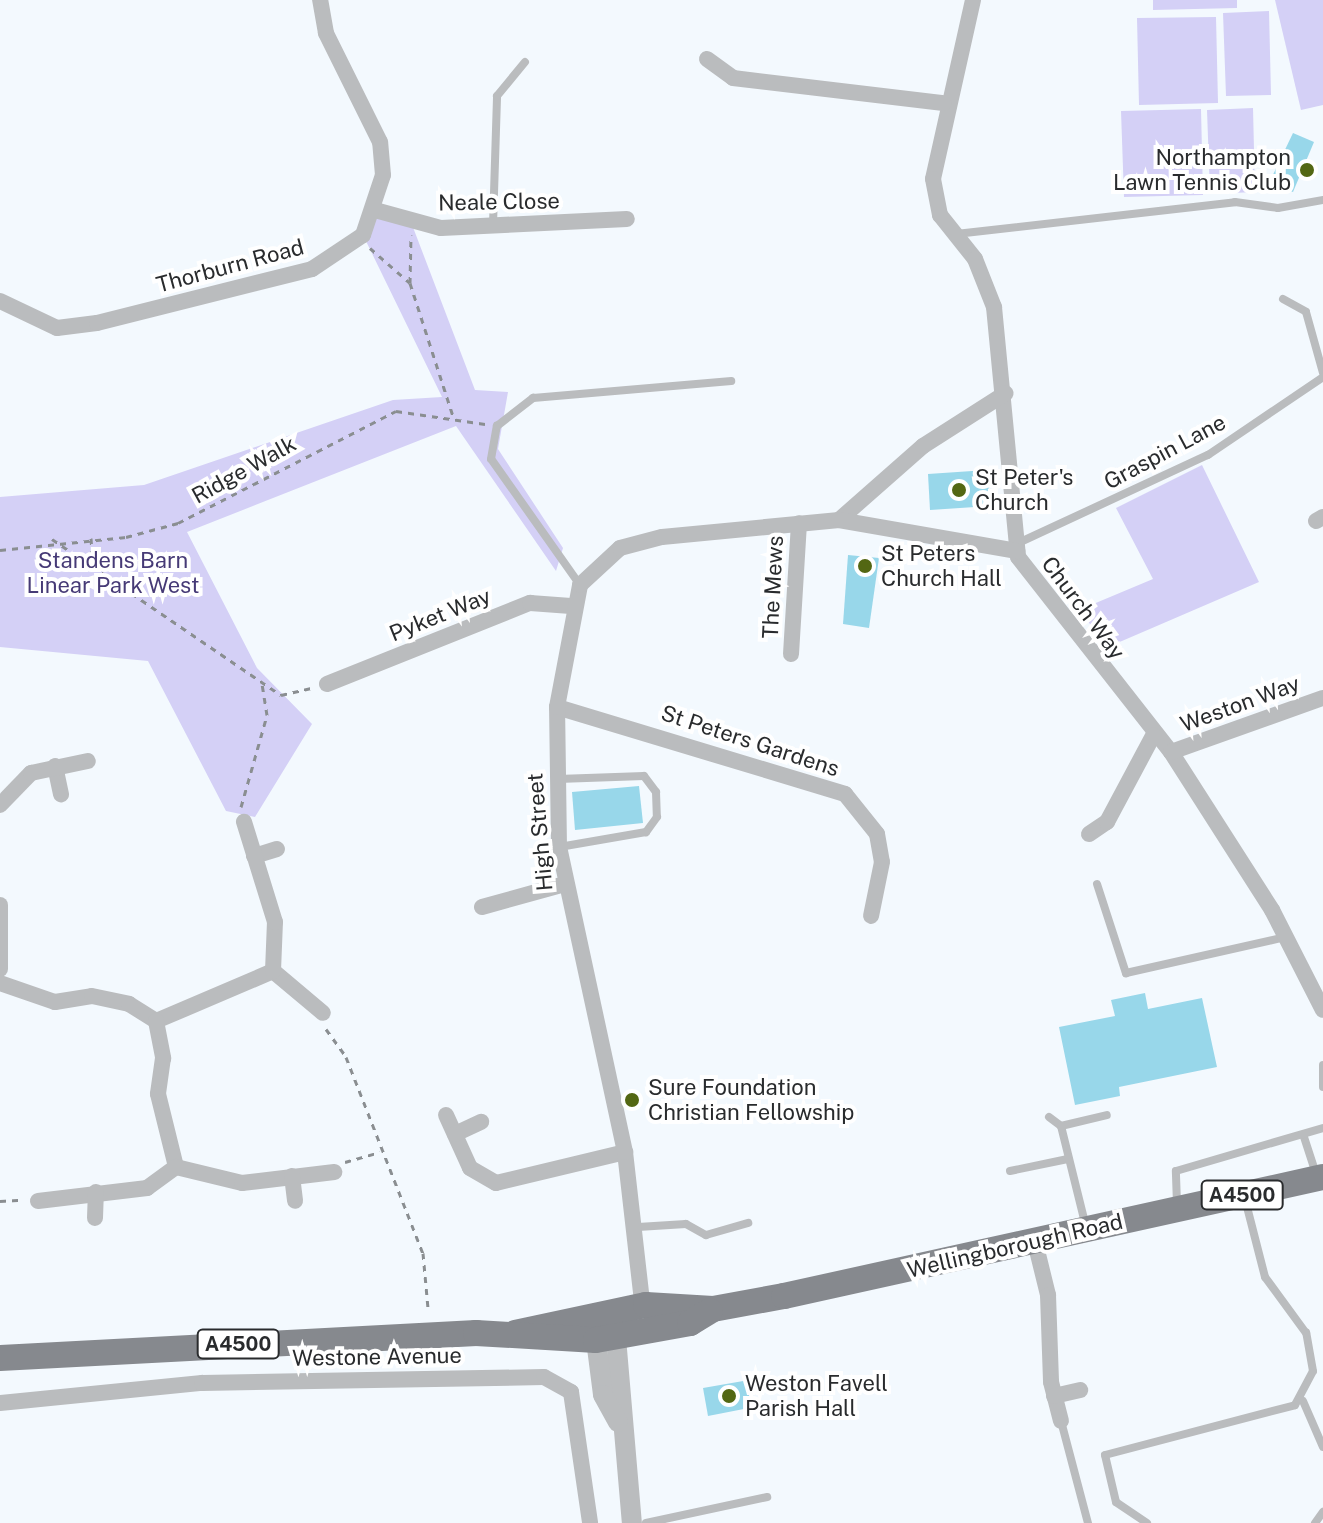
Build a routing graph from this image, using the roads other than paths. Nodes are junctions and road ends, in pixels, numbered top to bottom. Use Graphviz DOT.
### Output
graph roads {
  1 [pos="320,0"];
  2 [pos="973,0"];
  3 [pos="707,59"];
  4 [pos="525,62"];
  5 [pos="944,103"];
  6 [pos="1323,200"];
  7 [pos="375,210"];
  8 [pos="627,219"];
  9 [pos="493,225"];
  10 [pos="955,234"];
  11 [pos="1283,299"];
  12 [pos="0,301"];
  13 [pos="1323,375"];
  14 [pos="731,381"];
  15 [pos="1006,393"];
  16 [pos="839,520"];
  17 [pos="799,523"];
  18 [pos="1016,547"];
  19 [pos="580,585"];
  20 [pos="571,606"];
  21 [pos="791,654"];
  22 [pos="327,684"];
  23 [pos="1323,698"];
  24 [pos="557,707"];
  25 [pos="1153,736"];
  26 [pos="1171,752"];
  27 [pos="88,761"];
  28 [pos="55,766"];
  29 [pos="556,779"];
  30 [pos="61,794"];
  31 [pos="0,805"];
  32 [pos="244,822"];
  33 [pos="1089,834"];
  34 [pos="559,847"];
  35 [pos="277,849"];
  36 [pos="254,856"];
  37 [pos="565,884"];
  38 [pos="1097,884"];
  39 [pos="0,905"];
  40 [pos="482,907"];
  41 [pos="871,916"];
  42 [pos="1287,937"];
  43 [pos="0,969"];
  44 [pos="273,971"];
  45 [pos="0,983"];
  46 [pos="1323,1010"];
  47 [pos="323,1013"];
  48 [pos="156,1021"];
  49 [pos="1323,1065"];
  50 [pos="1323,1087"];
  51 [pos="446,1115"];
  52 [pos="1107,1115"];
  53 [pos="1049,1117"];
  54 [pos="481,1122"];
  55 [pos="1061,1126"];
  56 [pos="1323,1128"];
  57 [pos="455,1134"];
  58 [pos="1304,1137"];
  59 [pos="625,1152"];
  60 [pos="1068,1159"];
  61 [pos="176,1167"];
  62 [pos="1010,1171"];
  63 [pos="334,1172"];
  64 [pos="1321,1173"];
  65 [pos="292,1176"];
  66 [pos="96,1192"];
  67 [pos="1244,1194"];
  68 [pos="38,1201"];
  69 [pos="295,1201"];
  70 [pos="1179,1209"];
  71 [pos="95,1218"];
  72 [pos="748,1223"];
  73 [pos="638,1227"];
  74 [pos="1087,1230"];
  75 [pos="1035,1242"];
  76 [pos="646,1305"];
  77 [pos="713,1309"];
  78 [pos="609,1330"];
  79 [pos="0,1358"];
  80 [pos="1080,1390"];
  81 [pos="1054,1396"];
  82 [pos="0,1403"];
  83 [pos="1299,1403"];
  84 [pos="1061,1421"];
  85 [pos="1323,1447"];
  86 [pos="767,1497"];
  87 [pos="1323,1512"];
  88 [pos="590,1523"];
  89 [pos="632,1523"];
  90 [pos="646,1523"];
  91 [pos="1088,1523"];
  92 [pos="1147,1523"];
  93 [pos="1315,1523"];
  1 -- 7 [label="street, Thorburn Road"];
  2 -- 5 [label="street, Church Way"];
  3 -- 5 [label="street"];
  4 -- 9 [label="lane"];
  5 -- 10 [label="street, Church Way"];
  6 -- 10 [label="lane"];
  7 -- 9 [label="street, Neale Close"];
  7 -- 12 [label="street, Thorburn Road"];
  8 -- 9 [label="street, Neale Close"];
  10 -- 15 [label="street, Church Way"];
  11 -- 13 [label="lane"];
  13 -- 18 [label="lane, Graspin Lane"];
  14 -- 19 [label="lane"];
  15 -- 16 [label="street"];
  15 -- 18 [label="street, Church Way"];
  16 -- 17 [label="street, High Street"];
  16 -- 18 [label="street, High Street"];
  17 -- 19 [label="street, High Street"];
  17 -- 21 [label="street, The Mews"];
  18 -- 25 [label="street, Church Way"];
  19 -- 20 [label="street, High Street"];
  20 -- 22 [label="street, Pyket Way"];
  20 -- 24 [label="street, High Street"];
  23 -- 26 [label="street, Weston Way"];
  24 -- 29 [label="street, High Street"];
  24 -- 41 [label="street, St Peters Gardens"];
  25 -- 26 [label="street, Church Way"];
  25 -- 33 [label="street"];
  26 -- 42 [label="street, Church Way"];
  27 -- 28 [label="street"];
  28 -- 30 [label="street"];
  28 -- 31 [label="street"];
  29 -- 34 [label="street, High Street"];
  29 -- 34 [label="lane"];
  32 -- 36 [label="street"];
  34 -- 37 [label="street, High Street"];
  35 -- 36 [label="street"];
  36 -- 44 [label="street"];
  37 -- 40 [label="street"];
  37 -- 59 [label="street, High Street"];
  38 -- 42 [label="lane"];
  39 -- 43 [label="street"];
  42 -- 46 [label="street, Church Way"];
  44 -- 47 [label="street"];
  44 -- 48 [label="street"];
  45 -- 48 [label="street"];
  48 -- 61 [label="street"];
  49 -- 50 [label="lane"];
  51 -- 57 [label="street"];
  52 -- 55 [label="lane"];
  53 -- 55 [label="lane"];
  54 -- 57 [label="street"];
  55 -- 60 [label="lane"];
  56 -- 58 [label="lane"];
  57 -- 59 [label="street"];
  58 -- 64 [label="lane"];
  58 -- 70 [label="lane"];
  59 -- 73 [label="street, High Street"];
  60 -- 62 [label="lane"];
  60 -- 74 [label="lane"];
  61 -- 65 [label="street"];
  61 -- 66 [label="street"];
  63 -- 65 [label="street"];
  64 -- 67 [label="main road, Wellingborough Road / A4500"];
  65 -- 69 [label="street"];
  66 -- 68 [label="street"];
  66 -- 71 [label="street"];
  67 -- 70 [label="main road, Wellingborough Road / A4500"];
  67 -- 83 [label="lane"];
  70 -- 74 [label="main road, Wellingborough Road / A4500"];
  72 -- 73 [label="lane"];
  73 -- 76 [label="street, High Street"];
  74 -- 75 [label="main road, Wellingborough Road / A4500"];
  75 -- 77 [label="main road, Wellingborough Road / A4500"];
  75 -- 81 [label="street"];
  76 -- 77 [label="main road, Wellingborough Road / A4500"];
  76 -- 78 [label="main road, Wellingborough Road / A4500"];
  77 -- 78 [label="main road, Wellingborough Road / A4500"];
  78 -- 79 [label="main road, Wellingborough Road / A4500"];
  78 -- 89 [label="street"];
  80 -- 81 [label="street"];
  81 -- 84 [label="street"];
  82 -- 88 [label="street, Westone Avenue"];
  83 -- 85 [label="lane"];
  83 -- 92 [label="lane"];
  84 -- 91 [label="lane"];
  86 -- 90 [label="lane"];
  87 -- 93 [label="lane"];
}
